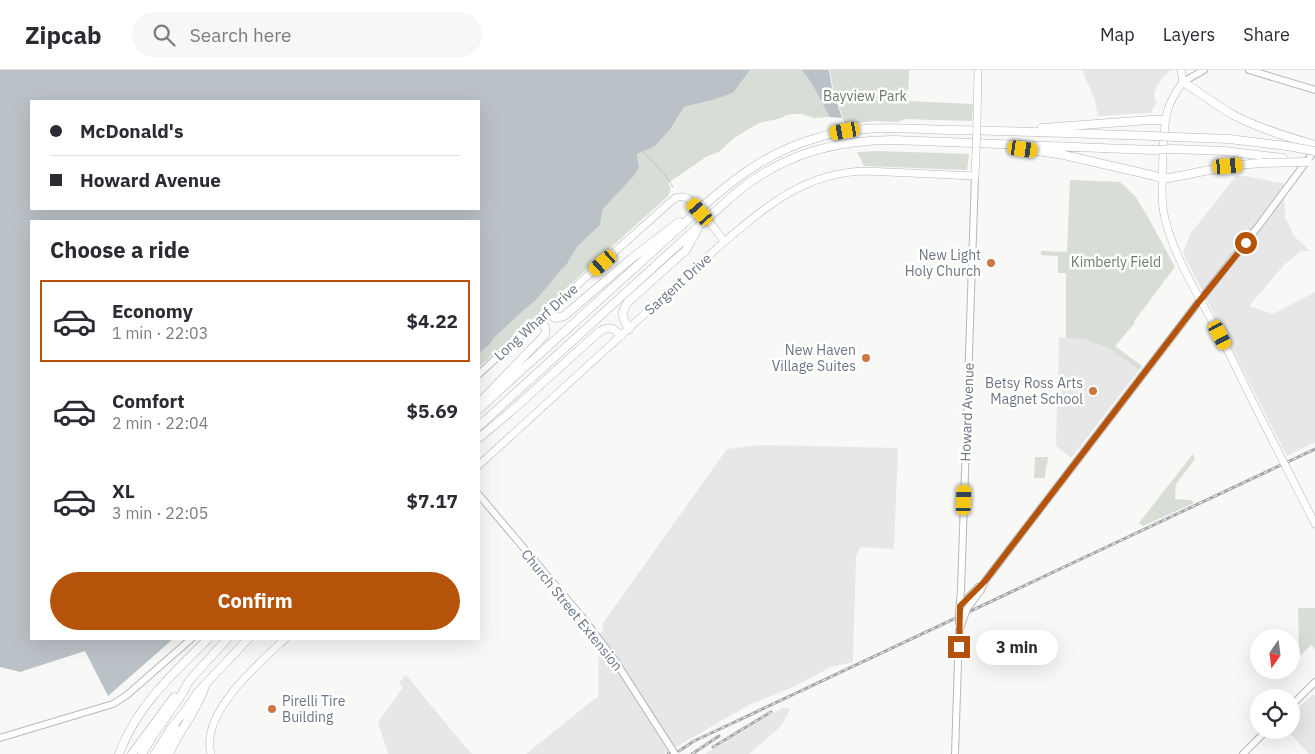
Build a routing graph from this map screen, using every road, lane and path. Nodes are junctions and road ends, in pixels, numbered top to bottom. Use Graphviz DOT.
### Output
graph roads {
  1 [pos="978,70"];
  2 [pos="1181,70"];
  3 [pos="1204,70"];
  4 [pos="1249,70"];
  5 [pos="1183,82"];
  6 [pos="1315,90"];
  7 [pos="1165,120"];
  8 [pos="1005,131"];
  9 [pos="987,144"];
  10 [pos="1315,145"];
  11 [pos="1315,151"];
  12 [pos="1311,163"];
  13 [pos="975,176"];
  14 [pos="1163,179"];
  15 [pos="692,216"];
  16 [pos="700,225"];
  17 [pos="724,242"];
  18 [pos="1200,300"];
  19 [pos="548,312"];
  20 [pos="539,320"];
  21 [pos="629,329"];
  22 [pos="621,336"];
  23 [pos="480,373"];
  24 [pos="480,402"];
  25 [pos="480,408"];
  26 [pos="480,425"];
  27 [pos="480,437"];
  28 [pos="480,464"];
  29 [pos="480,496"];
  30 [pos="1315,524"];
  31 [pos="985,581"];
  32 [pos="959,609"];
  33 [pos="959,631"];
  34 [pos="190,640"];
  35 [pos="207,640"];
  36 [pos="247,640"];
  37 [pos="285,640"];
  38 [pos="224,642"];
  39 [pos="190,680"];
  40 [pos="1315,682"];
  41 [pos="200,695"];
  42 [pos="1300,697"];
  43 [pos="185,711"];
  44 [pos="0,738"];
  45 [pos="1258,739"];
  46 [pos="119,754"];
  47 [pos="132,754"];
  48 [pos="142,754"];
  49 [pos="155,754"];
  50 [pos="163,754"];
  51 [pos="169,754"];
  52 [pos="211,754"];
  53 [pos="676,754"];
  54 [pos="955,754"];
  55 [pos="1243,754"];
  1 -- 13 [label="main road, Howard Avenue, bridge"];
  2 -- 5 [label="main road"];
  3 -- 5 [label="main road"];
  4 -- 6 [label="main road"];
  5 -- 7 [label="main road"];
  5 -- 10 [label="highway"];
  7 -- 8 [label="highway"];
  7 -- 14 [label="main road"];
  8 -- 11 [label="highway, bridge"];
  8 -- 15 [label="highway, bridge"];
  9 -- 12 [label="highway, bridge"];
  9 -- 14 [label="highway"];
  9 -- 16 [label="highway, bridge"];
  11 -- 18 [label="main road"];
  12 -- 14 [label="highway, bridge"];
  13 -- 17 [label="main road, Sargent Drive"];
  13 -- 32 [label="main road, Howard Avenue"];
  14 -- 18 [label="main road"];
  15 -- 19 [label="highway"];
  15 -- 25 [label="highway"];
  16 -- 21 [label="highway"];
  16 -- 26 [label="highway"];
  17 -- 19 [label="main road, Long Wharf Drive"];
  17 -- 21 [label="main road, Sargent Drive"];
  18 -- 30 [label="main road, bridge"];
  18 -- 31 [label="main road"];
  19 -- 20 [label="main road, Long Wharf Drive"];
  20 -- 23 [label="main road, Long Wharf Drive"];
  20 -- 24 [label="highway"];
  21 -- 22 [label="main road, Sargent Drive"];
  22 -- 27 [label="highway"];
  22 -- 28 [label="main road, Sargent Drive"];
  29 -- 53 [label="main road, Church Street Extension, bridge"];
  31 -- 32 [label="main road"];
  31 -- 33 [label="main road, bridge"];
  32 -- 33 [label="main road, Howard Avenue, bridge"];
  33 -- 54 [label="main road, Howard Avenue"];
  34 -- 44 [label="main road"];
  35 -- 46 [label="highway"];
  36 -- 41 [label="highway"];
  37 -- 52 [label="main road"];
  38 -- 39 [label="highway"];
  39 -- 47 [label="highway"];
  39 -- 48 [label="highway"];
  40 -- 42 [label="main road"];
  41 -- 43 [label="highway"];
  41 -- 51 [label="highway"];
  43 -- 49 [label="highway"];
  43 -- 50 [label="highway"];
  45 -- 55 [label="main road"];
}
